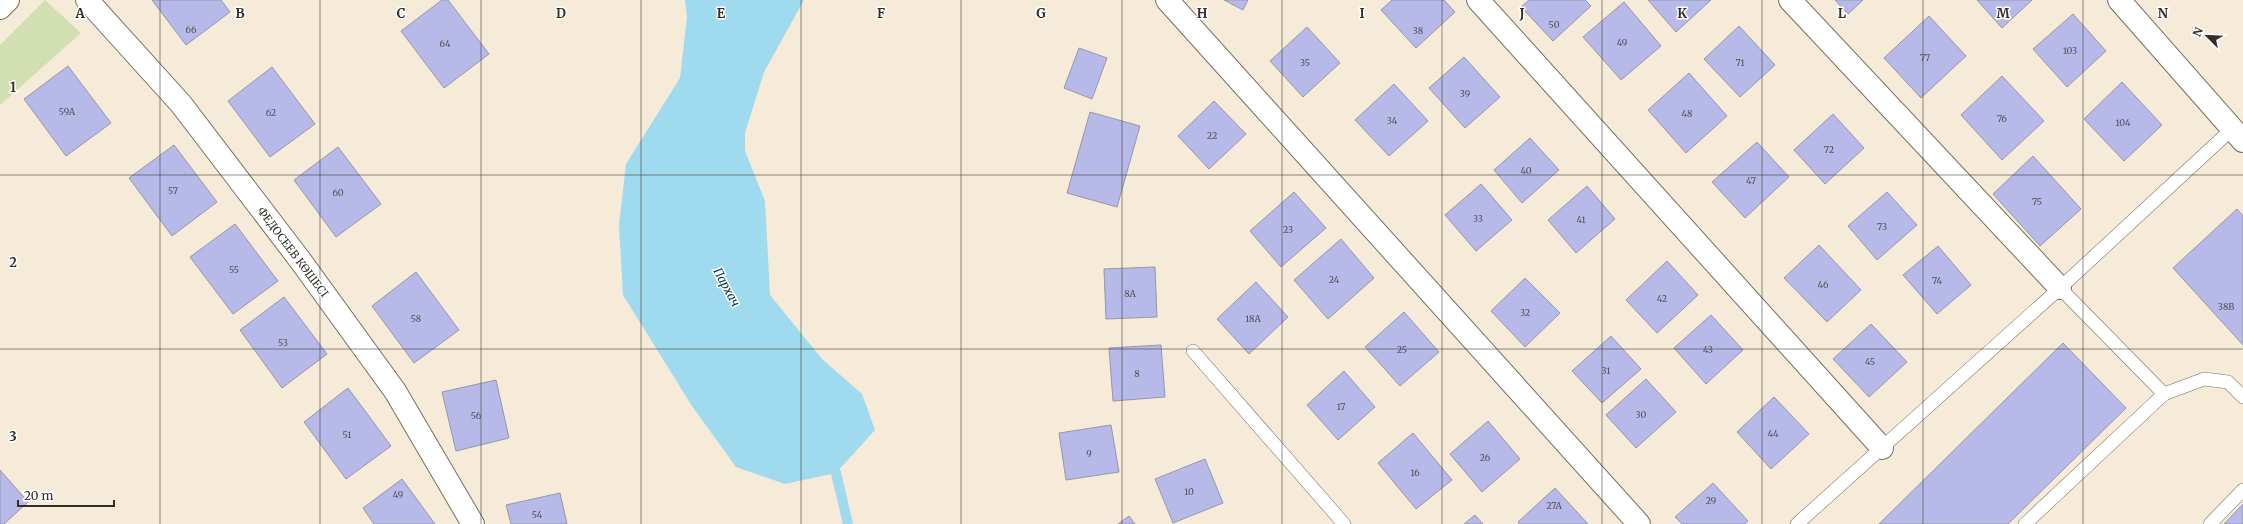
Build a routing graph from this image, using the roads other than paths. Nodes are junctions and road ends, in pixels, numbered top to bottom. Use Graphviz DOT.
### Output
graph roads {
  1 [pos="8,0"];
  2 [pos="87,0"];
  3 [pos="1167,0"];
  4 [pos="1478,0"];
  5 [pos="1790,0"];
  6 [pos="2119,0"];
  7 [pos="0,8"];
  8 [pos="2237,135"];
  9 [pos="2060,288"];
  10 [pos="1193,351"];
  11 [pos="2164,394"];
  12 [pos="2243,397"];
  13 [pos="1882,448"];
  14 [pos="2243,490"];
  15 [pos="473,524"];
  16 [pos="1344,524"];
  17 [pos="1639,524"];
  18 [pos="1797,524"];
  19 [pos="2025,524"];
  20 [pos="2210,524"];
  1 -- 7 [label="street"];
  2 -- 15 [label="street, ФЕДОСЕЕВ КӨШЕСІ"];
  3 -- 17 [label="street"];
  4 -- 13 [label="street"];
  5 -- 9 [label="street"];
  6 -- 8 [label="street"];
  8 -- 9 [label="lane"];
  9 -- 11 [label="lane"];
  9 -- 13 [label="lane"];
  10 -- 16 [label="lane"];
  11 -- 12 [label="lane"];
  11 -- 19 [label="lane"];
  13 -- 18 [label="lane"];
  14 -- 20 [label="lane"];
}
